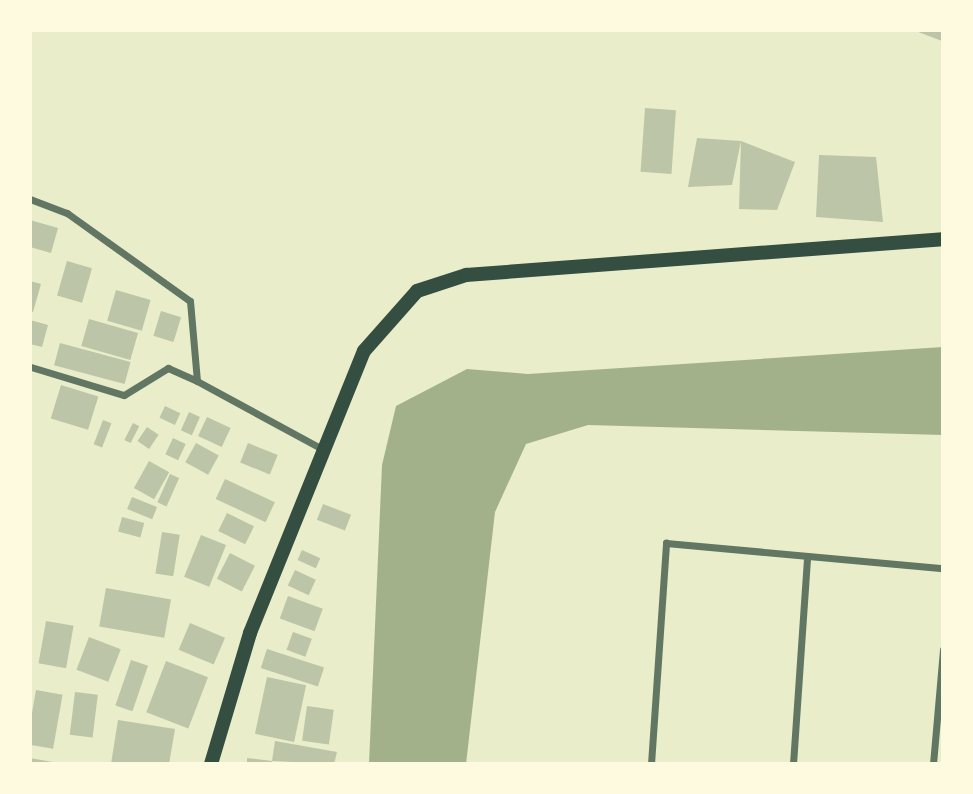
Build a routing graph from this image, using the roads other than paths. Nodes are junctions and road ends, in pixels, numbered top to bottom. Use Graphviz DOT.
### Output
graph roads {
  1 [pos="30,199"];
  2 [pos="943,239"];
  3 [pos="31,367"];
  4 [pos="197,380"];
  5 [pos="322,449"];
  6 [pos="807,556"];
  7 [pos="943,568"];
  8 [pos="943,649"];
  9 [pos="211,764"];
  10 [pos="650,764"];
  11 [pos="793,764"];
  12 [pos="933,764"];
  1 -- 4 [label="street"];
  2 -- 5 [label="main road"];
  3 -- 4 [label="street"];
  4 -- 5 [label="street"];
  5 -- 9 [label="main road"];
  6 -- 7 [label="street"];
  6 -- 10 [label="street"];
  6 -- 11 [label="street"];
  8 -- 12 [label="street"];
}
